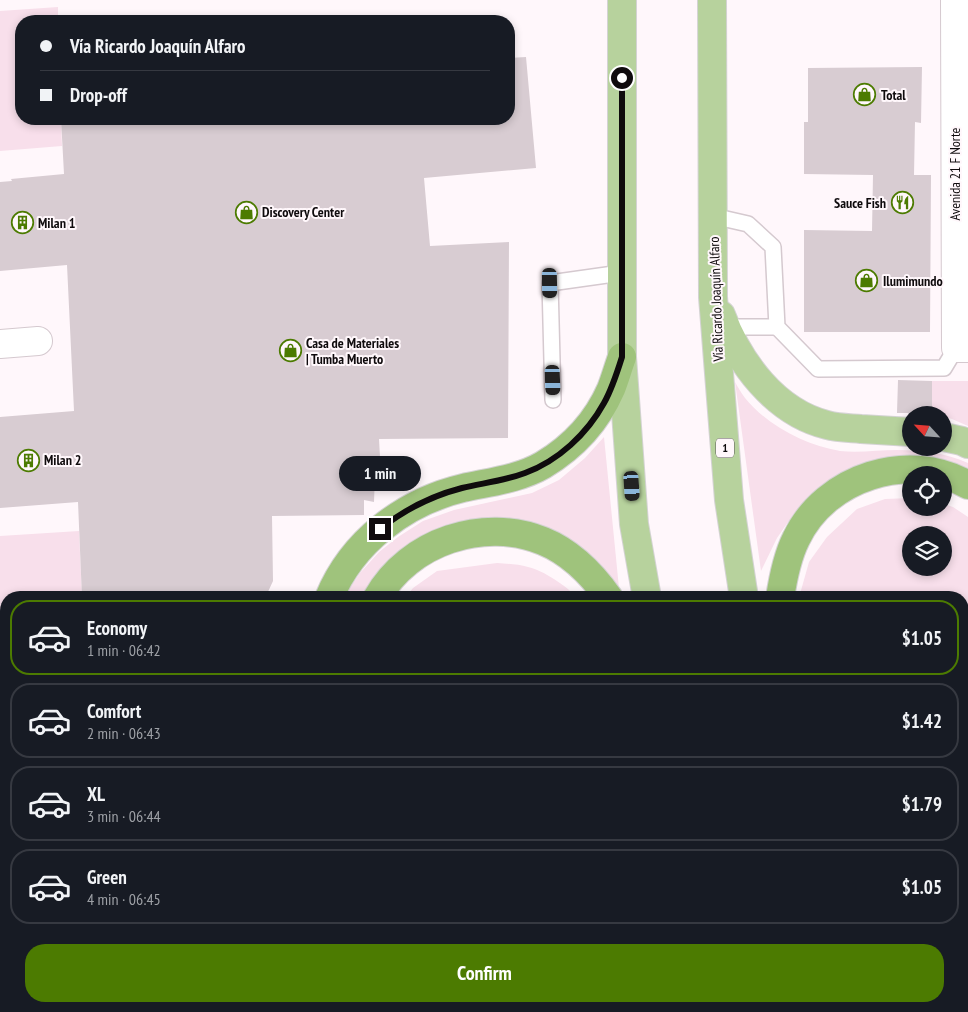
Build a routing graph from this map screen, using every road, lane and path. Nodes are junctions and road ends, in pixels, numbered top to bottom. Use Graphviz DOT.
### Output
graph roads {
  1 [pos="622,0"];
  2 [pos="712,0"];
  3 [pos="955,0"];
  4 [pos="962,76"];
  5 [pos="713,216"];
  6 [pos="621,273"];
  7 [pos="713,297"];
  8 [pos="725,326"];
  9 [pos="777,327"];
  10 [pos="38,341"];
  11 [pos="0,344"];
  12 [pos="962,348"];
  13 [pos="622,357"];
  14 [pos="554,400"];
  15 [pos="902,431"];
  16 [pos="952,439"];
  17 [pos="968,444"];
  18 [pos="968,485"];
  19 [pos="333,591"];
  20 [pos="381,591"];
  21 [pos="604,591"];
  22 [pos="646,591"];
  23 [pos="743,591"];
  24 [pos="781,591"];
  1 -- 6 [label="main road"];
  2 -- 5 [label="main road, Vía Ricardo Joaquín Alfaro"];
  3 -- 4 [label="street, Avenida 21 F Norte"];
  4 -- 12 [label="street, Avenida 21 F Norte"];
  5 -- 7 [label="main road, Vía Ricardo Joaquín Alfaro"];
  5 -- 9 [label="lane"];
  6 -- 13 [label="main road"];
  6 -- 14 [label="lane"];
  7 -- 8 [label="main road"];
  7 -- 23 [label="main road, Vía Ricardo Joaquín Alfaro / 1"];
  8 -- 9 [label="lane"];
  8 -- 15 [label="main road"];
  9 -- 12 [label="lane"];
  10 -- 11 [label="street"];
  13 -- 19 [label="highway"];
  13 -- 22 [label="main road"];
  16 -- 17 [label="main road"];
  18 -- 24 [label="highway"];
  20 -- 21 [label="highway"];
}
